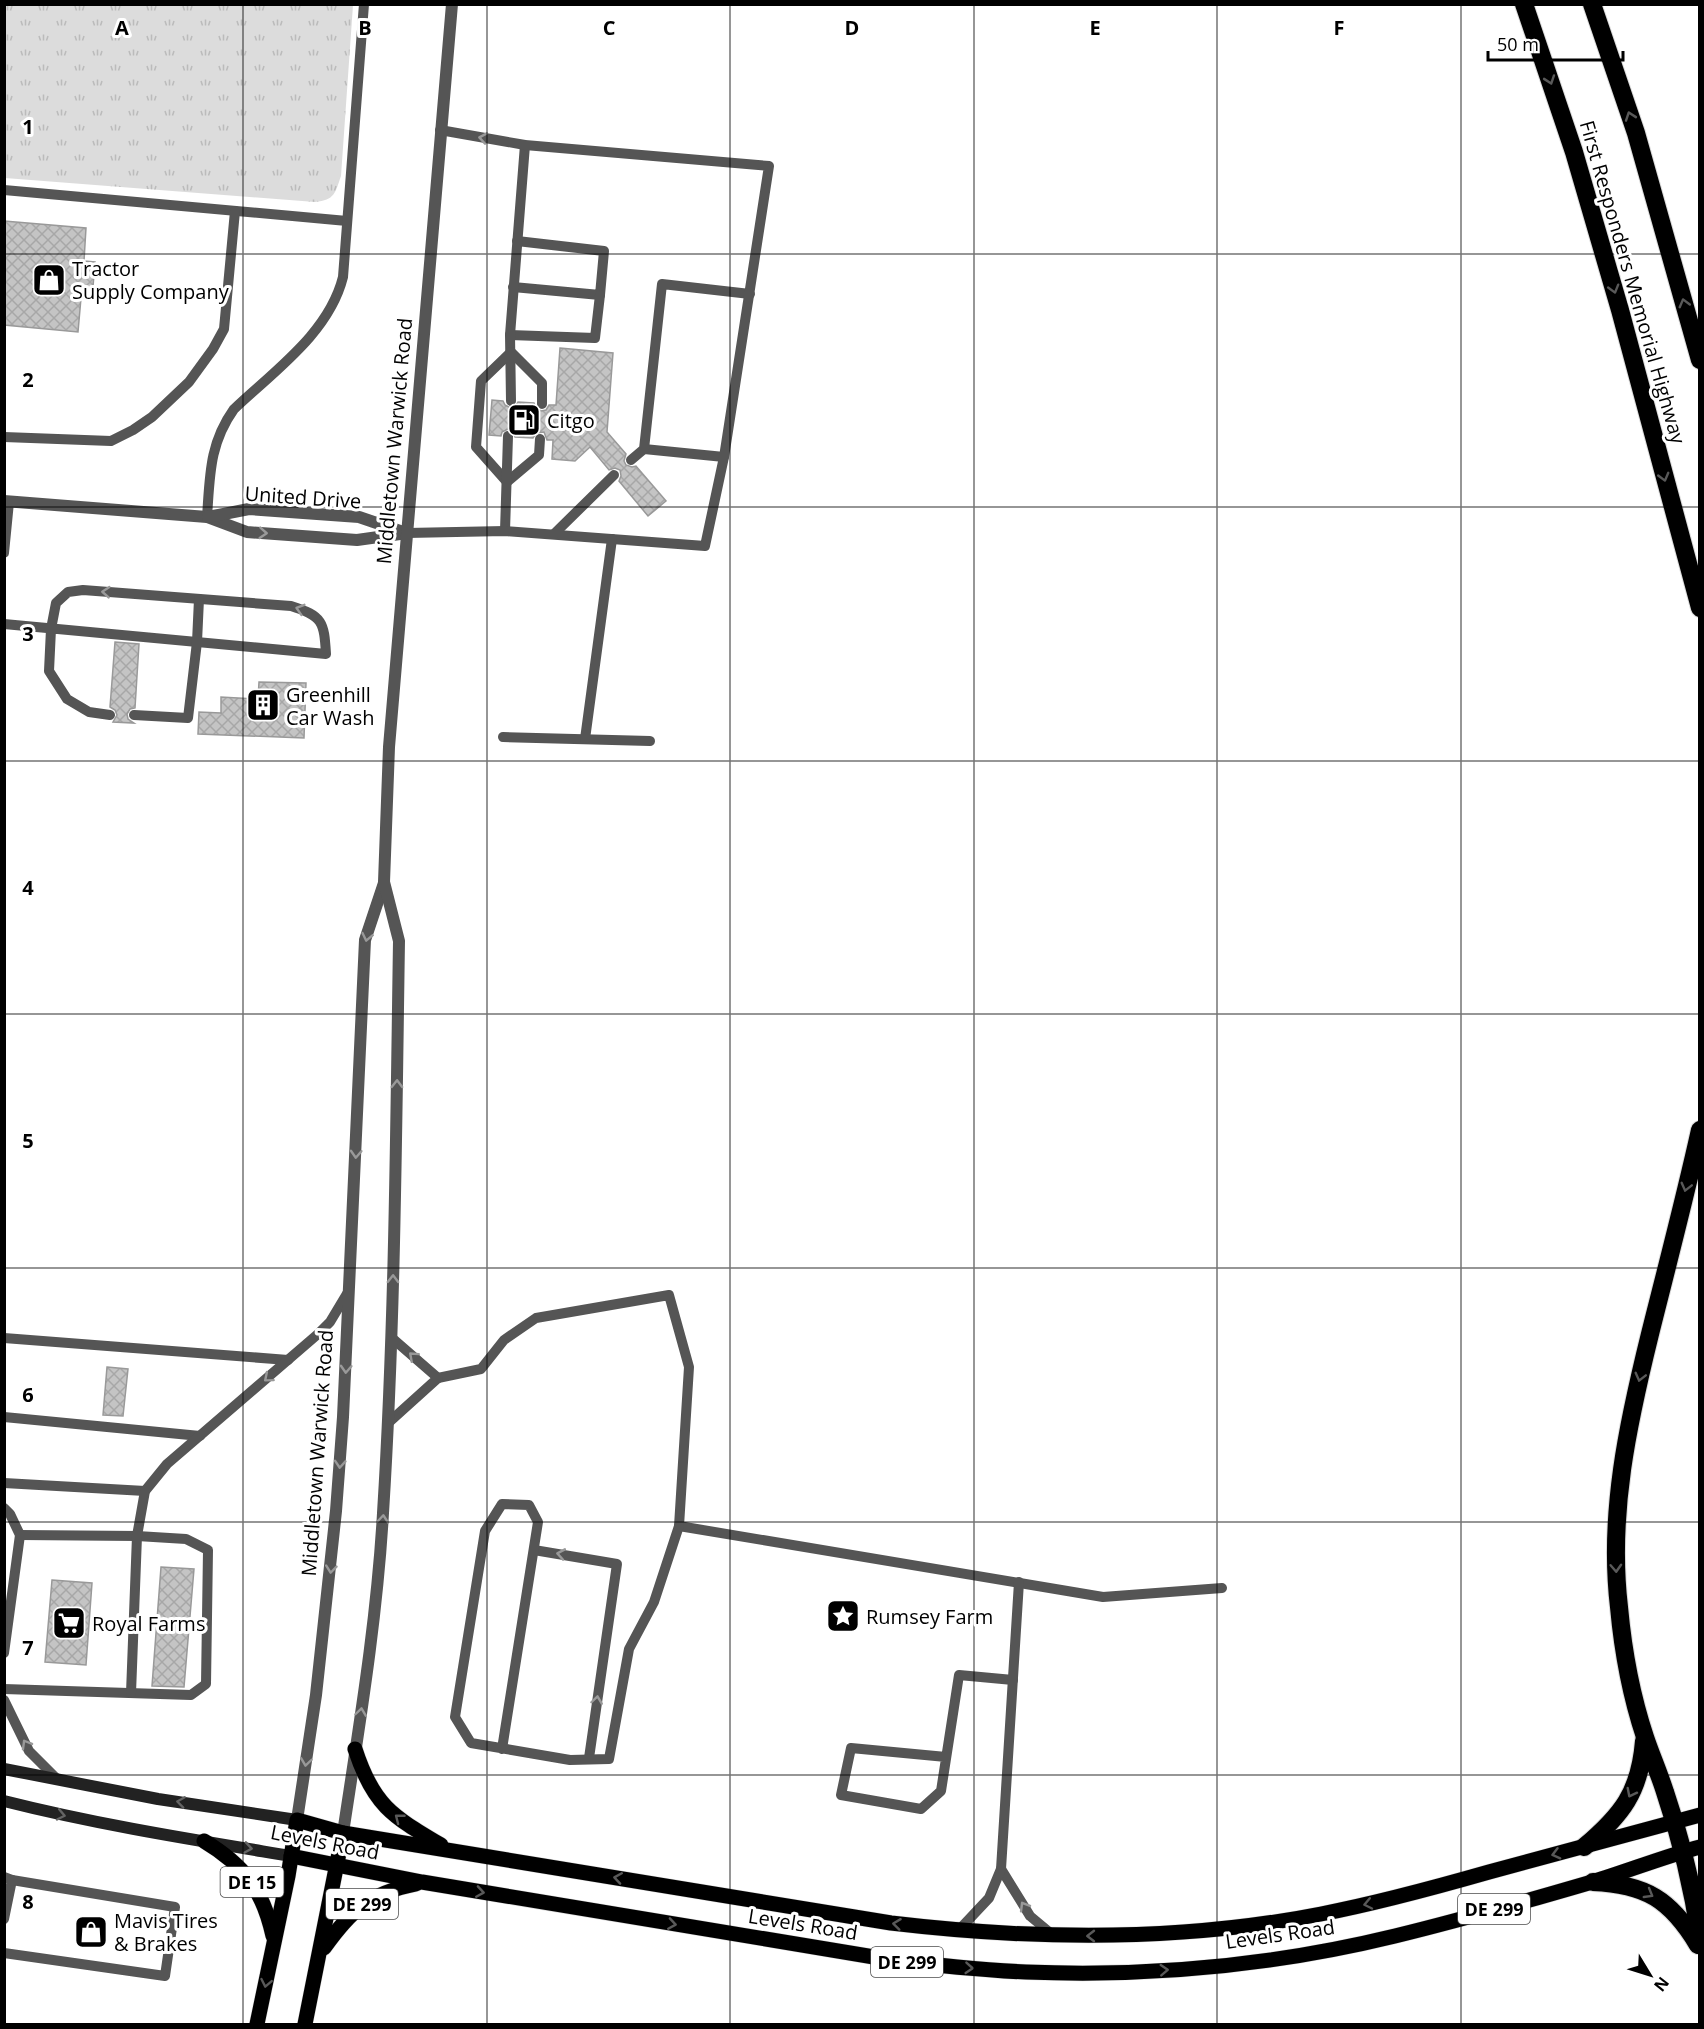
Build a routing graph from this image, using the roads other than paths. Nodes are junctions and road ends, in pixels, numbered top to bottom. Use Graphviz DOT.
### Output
graph roads {
  1 [pos="364,4"];
  2 [pos="452,4"];
  3 [pos="1524,4"];
  4 [pos="1592,4"];
  5 [pos="440,130"];
  6 [pos="525,145"];
  7 [pos="4,190"];
  8 [pos="235,211"];
  9 [pos="346,221"];
  10 [pos="517,241"];
  11 [pos="513,287"];
  12 [pos="750,294"];
  13 [pos="600,295"];
  14 [pos="510,334"];
  15 [pos="511,352"];
  16 [pos="1700,360"];
  17 [pos="511,401"];
  18 [pos="542,404"];
  19 [pos="4,436"];
  20 [pos="508,436"];
  21 [pos="540,439"];
  22 [pos="644,449"];
  23 [pos="724,457"];
  24 [pos="631,460"];
  25 [pos="614,475"];
  26 [pos="507,482"];
  27 [pos="7,501"];
  28 [pos="207,517"];
  29 [pos="505,531"];
  30 [pos="407,533"];
  31 [pos="554,534"];
  32 [pos="612,539"];
  33 [pos="4,553"];
  34 [pos="199,599"];
  35 [pos="1700,608"];
  36 [pos="4,624"];
  37 [pos="51,629"];
  38 [pos="197,642"];
  39 [pos="110,715"];
  40 [pos="135,715"];
  41 [pos="503,737"];
  42 [pos="585,739"];
  43 [pos="650,741"];
  44 [pos="384,882"];
  45 [pos="1700,1130"];
  46 [pos="349,1289"];
  47 [pos="4,1338"];
  48 [pos="393,1338"];
  49 [pos="288,1360"];
  50 [pos="438,1378"];
  51 [pos="4,1417"];
  52 [pos="387,1424"];
  53 [pos="200,1436"];
  54 [pos="4,1484"];
  55 [pos="145,1491"];
  56 [pos="4,1508"];
  57 [pos="679,1526"];
  58 [pos="20,1535"];
  59 [pos="137,1536"];
  60 [pos="534,1550"];
  61 [pos="1019,1582"];
  62 [pos="1222,1588"];
  63 [pos="4,1653"];
  64 [pos="1013,1680"];
  65 [pos="4,1689"];
  66 [pos="131,1693"];
  67 [pos="4,1700"];
  68 [pos="1645,1737"];
  69 [pos="356,1749"];
  70 [pos="502,1749"];
  71 [pos="946,1757"];
  72 [pos="589,1758"];
  73 [pos="4,1769"];
  74 [pos="58,1780"];
  75 [pos="4,1801"];
  76 [pos="1700,1815"];
  77 [pos="297,1820"];
  78 [pos="1673,1822"];
  79 [pos="343,1833"];
  80 [pos="204,1841"];
  81 [pos="1584,1846"];
  82 [pos="1700,1848"];
  83 [pos="448,1850"];
  84 [pos="1681,1852"];
  85 [pos="291,1856"];
  86 [pos="338,1865"];
  87 [pos="1001,1869"];
  88 [pos="8,1879"];
  89 [pos="422,1882"];
  90 [pos="1593,1882"];
  91 [pos="4,1919"];
  92 [pos="958,1931"];
  93 [pos="1055,1936"];
  94 [pos="1700,1938"];
  95 [pos="275,1942"];
  96 [pos="1700,1948"];
  97 [pos="4,1953"];
  98 [pos="320,1953"];
  99 [pos="257,2025"];
  100 [pos="305,2025"];
  1 -- 9 [label="lane"];
  2 -- 5 [label="street, Middletown Warwick Road"];
  3 -- 35 [label="highway, First Responders Memorial Highway, one-way"];
  16 -- 4 [label="highway, one-way"];
  6 -- 5 [label="lane, one-way"];
  5 -- 30 [label="street, Middletown Warwick Road"];
  6 -- 10 [label="lane"];
  6 -- 12 [label="lane"];
  7 -- 8 [label="lane"];
  8 -- 9 [label="lane"];
  8 -- 19 [label="lane"];
  9 -- 28 [label="lane"];
  10 -- 11 [label="lane"];
  10 -- 13 [label="lane"];
  11 -- 13 [label="lane"];
  11 -- 14 [label="lane"];
  12 -- 22 [label="lane"];
  12 -- 23 [label="lane"];
  13 -- 14 [label="lane"];
  14 -- 15 [label="lane"];
  15 -- 17 [label="lane"];
  15 -- 18 [label="lane"];
  15 -- 26 [label="lane"];
  20 -- 26 [label="lane"];
  21 -- 26 [label="lane"];
  22 -- 23 [label="lane"];
  22 -- 24 [label="lane"];
  23 -- 32 [label="lane"];
  25 -- 31 [label="lane"];
  26 -- 29 [label="lane"];
  27 -- 28 [label="street, United Drive"];
  27 -- 33 [label="lane"];
  28 -- 30 [label="street, United Drive, one-way"];
  28 -- 30 [label="street, United Drive"];
  29 -- 30 [label="lane"];
  29 -- 31 [label="lane"];
  30 -- 44 [label="street, Middletown Warwick Road"];
  31 -- 32 [label="lane"];
  32 -- 42 [label="lane"];
  34 -- 37 [label="lane, one-way"];
  34 -- 38 [label="lane"];
  38 -- 34 [label="lane, one-way"];
  36 -- 37 [label="lane"];
  37 -- 38 [label="lane"];
  37 -- 39 [label="lane"];
  38 -- 40 [label="lane"];
  41 -- 42 [label="lane"];
  42 -- 43 [label="lane"];
  44 -- 46 [label="street, Middletown Warwick Road, one-way"];
  48 -- 44 [label="street, Middletown Warwick Road, one-way"];
  45 -- 68 [label="highway, one-way"];
  46 -- 49 [label="lane"];
  46 -- 77 [label="street, Middletown Warwick Road, one-way"];
  47 -- 49 [label="lane"];
  50 -- 48 [label="lane, one-way"];
  48 -- 52 [label="street, Middletown Warwick Road"];
  49 -- 53 [label="lane, one-way"];
  50 -- 52 [label="lane"];
  50 -- 57 [label="lane"];
  51 -- 53 [label="lane"];
  69 -- 52 [label="street, Middletown Warwick Road, one-way"];
  53 -- 55 [label="lane"];
  54 -- 55 [label="lane"];
  55 -- 59 [label="lane"];
  56 -- 58 [label="lane"];
  57 -- 61 [label="lane"];
  57 -- 72 [label="lane"];
  58 -- 59 [label="lane"];
  58 -- 63 [label="lane"];
  59 -- 66 [label="lane"];
  59 -- 66 [label="lane"];
  60 -- 70 [label="lane"];
  60 -- 70 [label="lane"];
  72 -- 60 [label="lane, one-way"];
  61 -- 62 [label="lane"];
  61 -- 64 [label="lane"];
  64 -- 71 [label="lane"];
  64 -- 87 [label="lane"];
  65 -- 66 [label="lane"];
  74 -- 67 [label="lane, one-way"];
  68 -- 78 [label="highway"];
  68 -- 81 [label="highway, one-way"];
  69 -- 79 [label="street, Middletown Warwick Road"];
  83 -- 69 [label="main road, one-way"];
  70 -- 72 [label="lane"];
  71 -- 71 [label="lane"];
  73 -- 74 [label="main road, Levels Road"];
  77 -- 74 [label="main road, Levels Road, one-way"];
  75 -- 80 [label="main road, Levels Road / DE 15, one-way"];
  76 -- 78 [label="main road, Levels Road / DE 299"];
  77 -- 79 [label="main road, Levels Road"];
  77 -- 85 [label="main road, Middletown Warwick Road"];
  78 -- 81 [label="main road, Levels Road / DE 299"];
  78 -- 84 [label="highway"];
  79 -- 83 [label="main road, Levels Road / DE 299"];
  79 -- 86 [label="main road, Middletown Warwick Road"];
  80 -- 85 [label="main road, Levels Road / DE 15, one-way"];
  80 -- 95 [label="main road, DE 15"];
  81 -- 93 [label="main road, Levels Road / DE 299, one-way"];
  82 -- 84 [label="main road, Levels Road / DE 299"];
  92 -- 83 [label="main road, Levels Road / DE 299, one-way"];
  84 -- 90 [label="main road, Levels Road / DE 299"];
  84 -- 94 [label="highway"];
  85 -- 86 [label="main road, Levels Road / DE 15"];
  85 -- 95 [label="main road, Middletown Warwick Road"];
  86 -- 89 [label="main road, Levels Road / DE 299"];
  86 -- 98 [label="main road, Middletown Warwick Road"];
  87 -- 92 [label="lane"];
  93 -- 87 [label="lane, one-way"];
  88 -- 91 [label="lane"];
  88 -- 97 [label="lane"];
  89 -- 90 [label="main road, Levels Road / DE 299, one-way"];
  89 -- 98 [label="main road, DE 299"];
  90 -- 96 [label="highway, one-way"];
  92 -- 93 [label="main road, Levels Road / DE 299"];
  95 -- 99 [label="main road, Middletown Warwick Road / DE 15, one-way"];
  98 -- 100 [label="main road, Middletown Warwick Road"];
}
